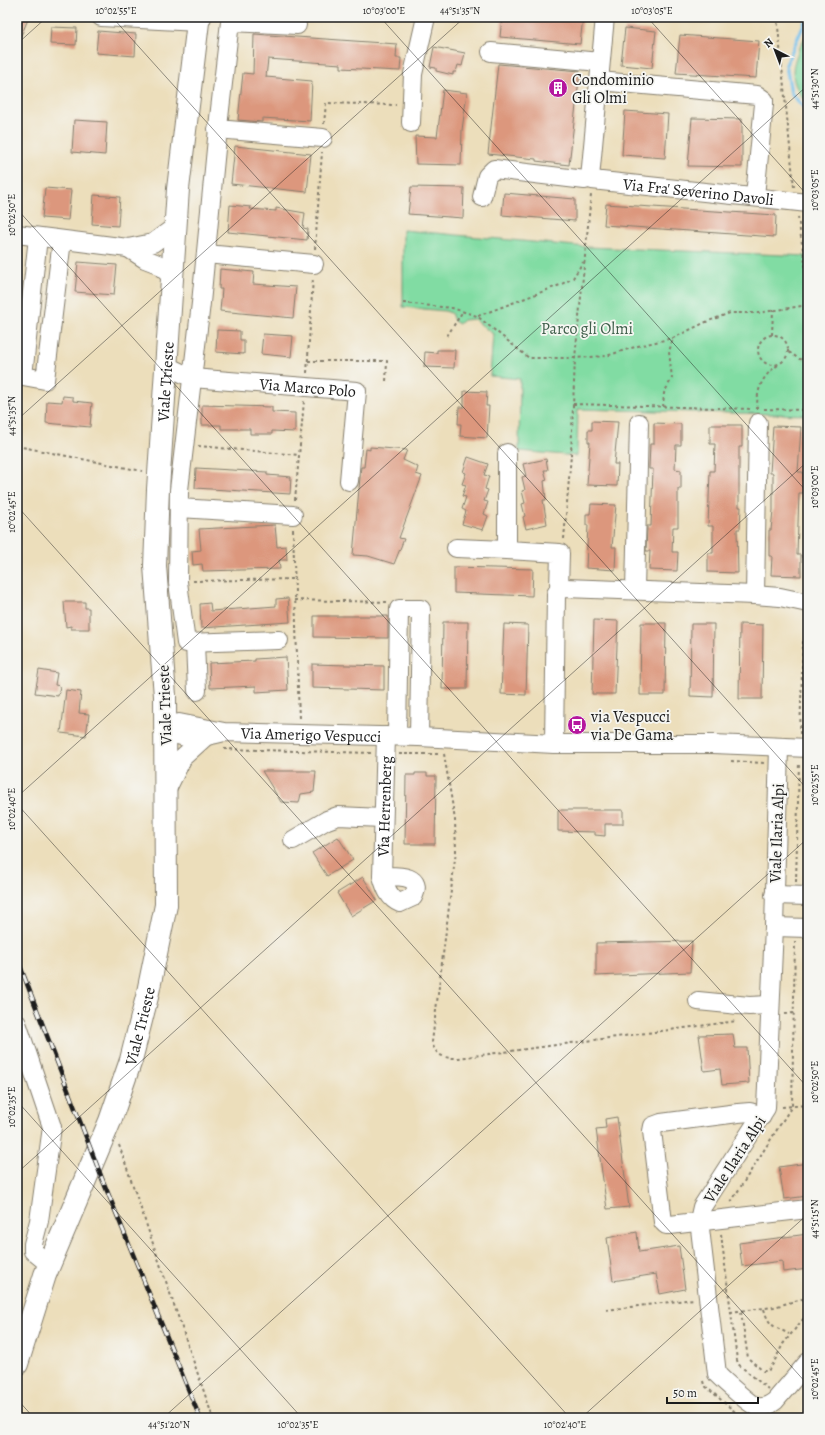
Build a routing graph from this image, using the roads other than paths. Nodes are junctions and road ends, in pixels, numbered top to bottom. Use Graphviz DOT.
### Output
graph roads {
  1 [pos="101,17"];
  2 [pos="426,17"];
  3 [pos="605,17"];
  4 [pos="199,20"];
  5 [pos="297,25"];
  6 [pos="491,52"];
  7 [pos="600,62"];
  8 [pos="599,81"];
  9 [pos="411,124"];
  10 [pos="218,129"];
  11 [pos="323,138"];
  12 [pos="591,179"];
  13 [pos="755,196"];
  14 [pos="482,197"];
  15 [pos="802,202"];
  16 [pos="176,226"];
  17 [pos="17,234"];
  18 [pos="38,237"];
  19 [pos="62,240"];
  20 [pos="153,243"];
  21 [pos="128,248"];
  22 [pos="206,254"];
  23 [pos="314,264"];
  24 [pos="168,265"];
  25 [pos="165,375"];
  26 [pos="192,382"];
  27 [pos="758,416"];
  28 [pos="639,423"];
  29 [pos="507,453"];
  30 [pos="349,481"];
  31 [pos="178,508"];
  32 [pos="293,515"];
  33 [pos="456,548"];
  34 [pos="507,550"];
  35 [pos="559,589"];
  36 [pos="635,590"];
  37 [pos="755,595"];
  38 [pos="808,603"];
  39 [pos="279,640"];
  40 [pos="195,643"];
  41 [pos="196,691"];
  42 [pos="165,696"];
  43 [pos="166,727"];
  44 [pos="199,731"];
  45 [pos="419,737"];
  46 [pos="389,742"];
  47 [pos="554,744"];
  48 [pos="778,756"];
  49 [pos="806,756"];
  50 [pos="167,789"];
  51 [pos="382,818"];
  52 [pos="293,840"];
  53 [pos="382,876"];
  54 [pos="774,895"];
  55 [pos="808,896"];
  56 [pos="774,927"];
  57 [pos="808,928"];
  58 [pos="698,1001"];
  59 [pos="770,1005"];
  60 [pos="17,1023"];
  61 [pos="764,1112"];
  62 [pos="808,1208"];
  63 [pos="699,1220"];
  64 [pos="49,1264"];
  65 [pos="808,1362"];
  66 [pos="17,1364"];
  1 -- 4 [label="street, Viale Trieste"];
  2 -- 9 [label="street"];
  3 -- 7 [label="street"];
  4 -- 16 [label="main road, Viale Trieste"];
  5 -- 10 [label="street"];
  6 -- 7 [label="street"];
  7 -- 8 [label="street"];
  8 -- 12 [label="street"];
  8 -- 13 [label="street"];
  10 -- 11 [label="street"];
  10 -- 22 [label="street"];
  12 -- 13 [label="street, Via Fra' Severino Davoli"];
  12 -- 14 [label="street, Via Fra' Severino Davoli"];
  13 -- 15 [label="street, Via Fra' Severino Davoli"];
  16 -- 20 [label="street"];
  16 -- 24 [label="main road, Viale Trieste"];
  17 -- 18 [label="street"];
  18 -- 19 [label="street"];
  18 -- 19 [label="street"];
  19 -- 21 [label="street"];
  20 -- 21 [label="street"];
  20 -- 24 [label="street"];
  21 -- 24 [label="street"];
  22 -- 23 [label="street"];
  22 -- 26 [label="street"];
  24 -- 25 [label="main road, Viale Trieste"];
  25 -- 26 [label="street, Via Marco Polo"];
  25 -- 42 [label="main road, Viale Trieste"];
  26 -- 30 [label="street, Via Marco Polo"];
  26 -- 31 [label="street"];
  27 -- 37 [label="street"];
  28 -- 36 [label="street"];
  29 -- 34 [label="street"];
  31 -- 32 [label="street"];
  31 -- 40 [label="street"];
  33 -- 34 [label="street"];
  34 -- 35 [label="street"];
  35 -- 36 [label="street"];
  35 -- 47 [label="street"];
  36 -- 37 [label="street"];
  37 -- 38 [label="street"];
  39 -- 40 [label="street"];
  40 -- 41 [label="street"];
  42 -- 43 [label="main road, Viale Trieste"];
  42 -- 44 [label="street"];
  43 -- 44 [label="street, Via Amerigo Vespucci"];
  43 -- 50 [label="main road, Viale Trieste"];
  44 -- 46 [label="street, Via Amerigo Vespucci"];
  44 -- 50 [label="street"];
  45 -- 46 [label="street, Via Amerigo Vespucci"];
  45 -- 46 [label="street, Via Amerigo Vespucci"];
  45 -- 47 [label="street, Via Amerigo Vespucci"];
  46 -- 51 [label="street, Via Herrenberg"];
  47 -- 48 [label="street, Via Amerigo Vespucci"];
  48 -- 49 [label="street, Via Amerigo Vespucci"];
  48 -- 54 [label="street, Viale Ilaria Alpi"];
  50 -- 64 [label="main road, Viale Trieste"];
  51 -- 52 [label="street"];
  51 -- 53 [label="street, Via Herrenberg"];
  54 -- 55 [label="street"];
  54 -- 56 [label="street, Viale Ilaria Alpi"];
  56 -- 57 [label="street"];
  56 -- 59 [label="street, Viale Ilaria Alpi"];
  58 -- 59 [label="street"];
  59 -- 61 [label="street, Viale Ilaria Alpi"];
  60 -- 64 [label="street"];
  61 -- 63 [label="street, Viale Ilaria Alpi"];
  61 -- 63 [label="street"];
  62 -- 63 [label="street"];
  63 -- 65 [label="street, Viale Ilaria Alpi"];
  64 -- 66 [label="main road, Viale Trieste"];
}
